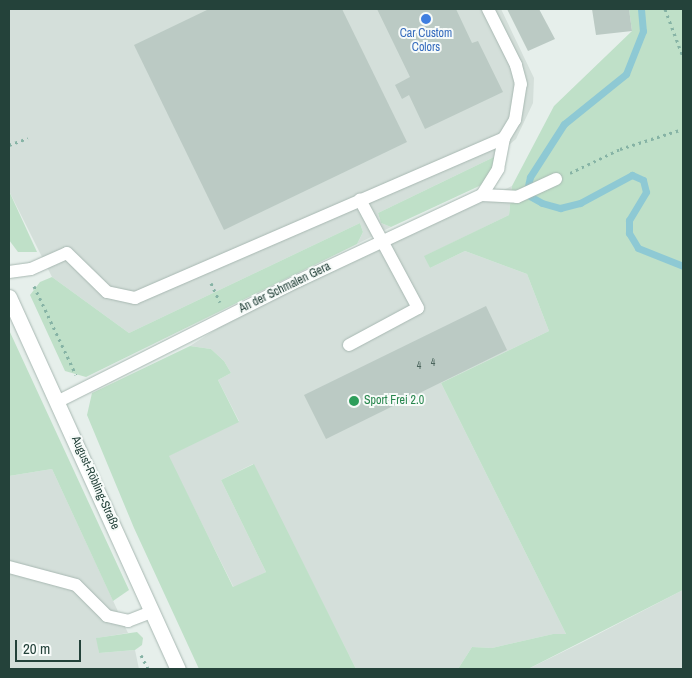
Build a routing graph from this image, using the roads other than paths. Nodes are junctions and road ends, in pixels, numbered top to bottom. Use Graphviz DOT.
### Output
graph roads {
  1 [pos="488,9"];
  2 [pos="504,138"];
  3 [pos="552,181"];
  4 [pos="482,195"];
  5 [pos="360,200"];
  6 [pos="382,240"];
  7 [pos="14,272"];
  8 [pos="9,297"];
  9 [pos="349,345"];
  10 [pos="59,401"];
  11 [pos="9,567"];
  12 [pos="152,612"];
  13 [pos="178,669"];
  1 -- 2 [label="lane"];
  2 -- 4 [label="lane"];
  2 -- 5 [label="lane"];
  3 -- 4 [label="lane, An der Schmalen Gera"];
  4 -- 6 [label="lane, An der Schmalen Gera"];
  5 -- 6 [label="lane"];
  5 -- 7 [label="lane"];
  6 -- 9 [label="lane"];
  6 -- 10 [label="lane, An der Schmalen Gera"];
  8 -- 10 [label="street, August-Röbling-Straße"];
  10 -- 12 [label="street, August-Röbling-Straße"];
  11 -- 12 [label="lane"];
  12 -- 13 [label="street, August-Röbling-Straße"];
}
